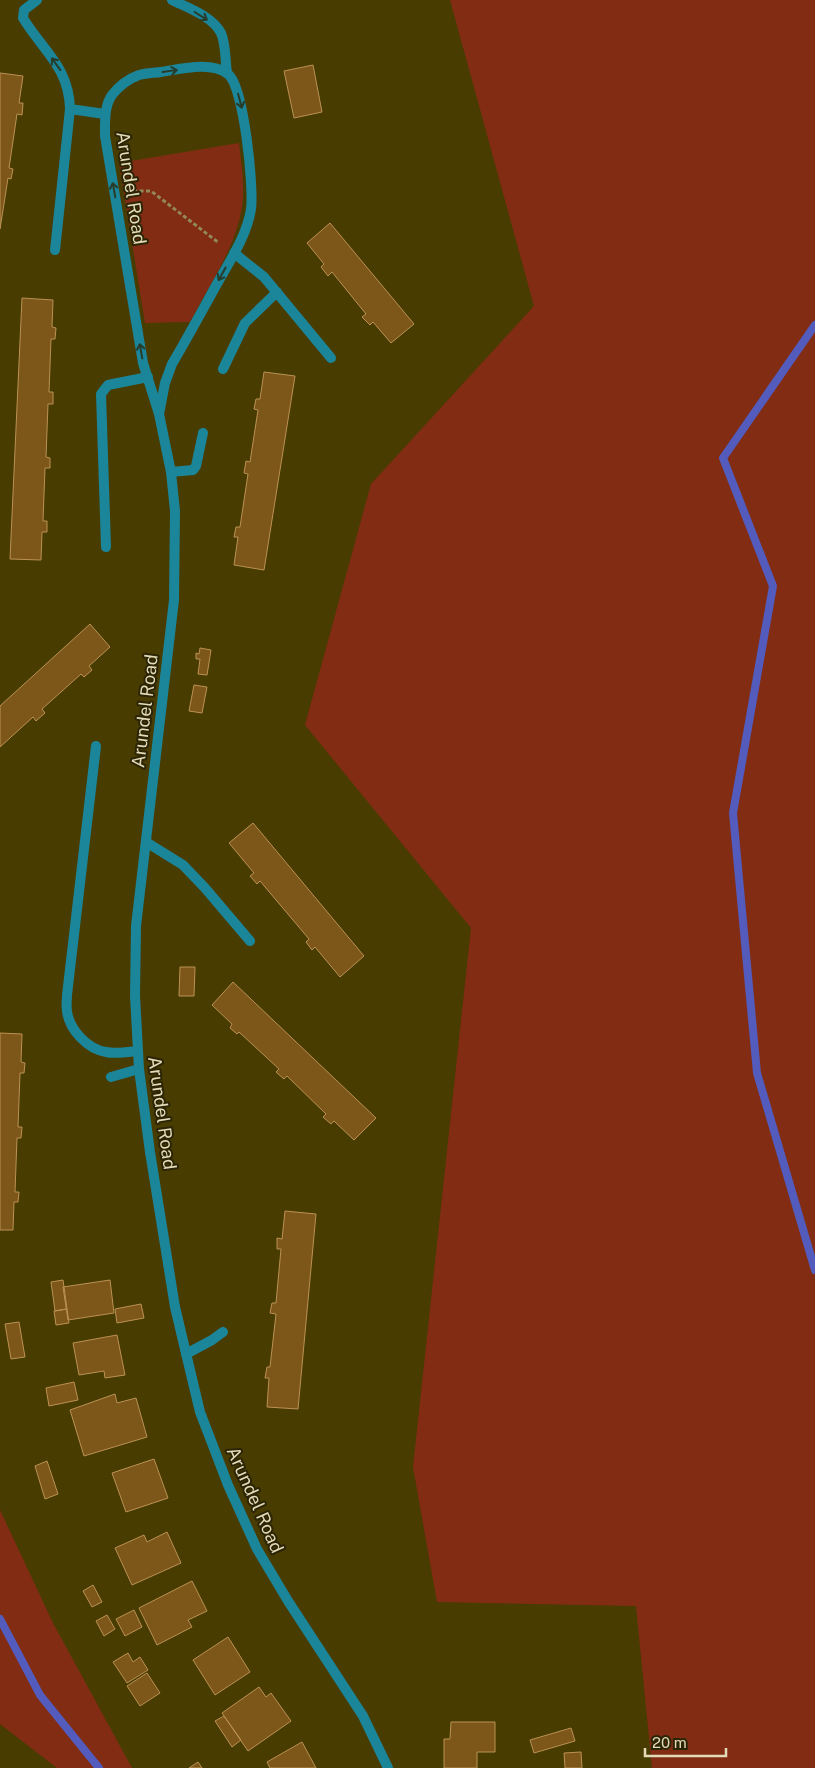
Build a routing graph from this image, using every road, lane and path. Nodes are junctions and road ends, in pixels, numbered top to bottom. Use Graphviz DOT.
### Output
graph roads {
  1 [pos="37,0"];
  2 [pos="172,0"];
  3 [pos="227,73"];
  4 [pos="70,109"];
  5 [pos="105,114"];
  6 [pos="114,191"];
  7 [pos="55,250"];
  8 [pos="234,253"];
  9 [pos="277,292"];
  10 [pos="331,358"];
  11 [pos="223,369"];
  12 [pos="148,377"];
  13 [pos="159,414"];
  14 [pos="203,433"];
  15 [pos="171,472"];
  16 [pos="106,548"];
  17 [pos="96,746"];
  18 [pos="146,842"];
  19 [pos="250,941"];
  20 [pos="137,1051"];
  21 [pos="139,1069"];
  22 [pos="111,1077"];
  23 [pos="223,1332"];
  24 [pos="186,1354"];
  25 [pos="388,1768"];
  4 -- 1 [label="street, one-way"];
  2 -- 3 [label="street, one-way"];
  5 -- 3 [label="street, Arundel Road, one-way"];
  3 -- 8 [label="street, Arundel Road, one-way"];
  4 -- 5 [label="street"];
  4 -- 7 [label="street"];
  6 -- 5 [label="street, Arundel Road, one-way"];
  6 -- 8 [label="path"];
  12 -- 6 [label="street, Arundel Road, one-way"];
  8 -- 9 [label="street"];
  8 -- 13 [label="street, Arundel Road, one-way"];
  9 -- 10 [label="street"];
  9 -- 11 [label="street"];
  12 -- 13 [label="street, Arundel Road"];
  12 -- 16 [label="street"];
  13 -- 15 [label="street, Arundel Road"];
  14 -- 15 [label="street"];
  15 -- 18 [label="street, Arundel Road"];
  17 -- 20 [label="street"];
  18 -- 19 [label="street"];
  18 -- 20 [label="street, Arundel Road"];
  20 -- 21 [label="street, Arundel Road"];
  21 -- 22 [label="street"];
  21 -- 24 [label="street, Arundel Road"];
  23 -- 24 [label="street"];
  24 -- 25 [label="street, Arundel Road"];
}
